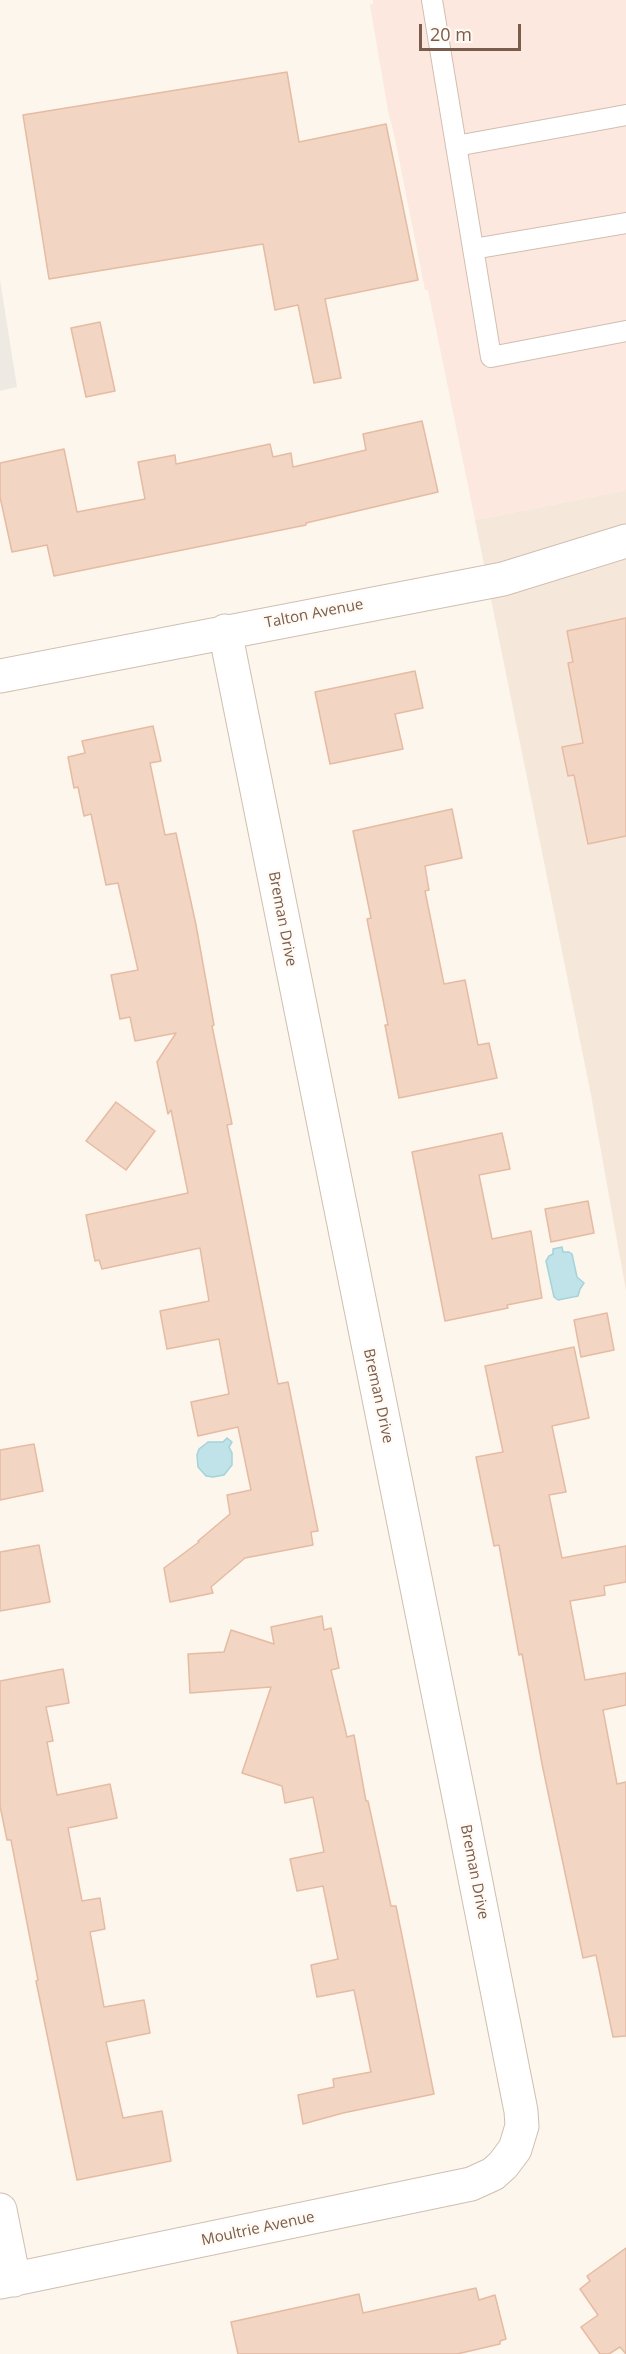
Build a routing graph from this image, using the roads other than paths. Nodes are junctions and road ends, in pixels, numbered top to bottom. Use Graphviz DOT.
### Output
graph roads {
  1 [pos="432,0"];
  2 [pos="626,115"];
  3 [pos="456,146"];
  4 [pos="626,223"];
  5 [pos="473,249"];
  6 [pos="626,331"];
  7 [pos="626,542"];
  8 [pos="225,631"];
  9 [pos="0,676"];
  10 [pos="509,2158"];
  11 [pos="0,2210"];
  12 [pos="7,2281"];
  1 -- 3 [label="lane"];
  2 -- 3 [label="lane"];
  3 -- 5 [label="lane"];
  4 -- 5 [label="lane"];
  5 -- 6 [label="lane"];
  7 -- 8 [label="street, Talton Avenue"];
  8 -- 9 [label="street, Talton Avenue"];
  8 -- 10 [label="street, Breman Drive"];
  10 -- 12 [label="street, Moultrie Avenue"];
  11 -- 12 [label="street"];
}
